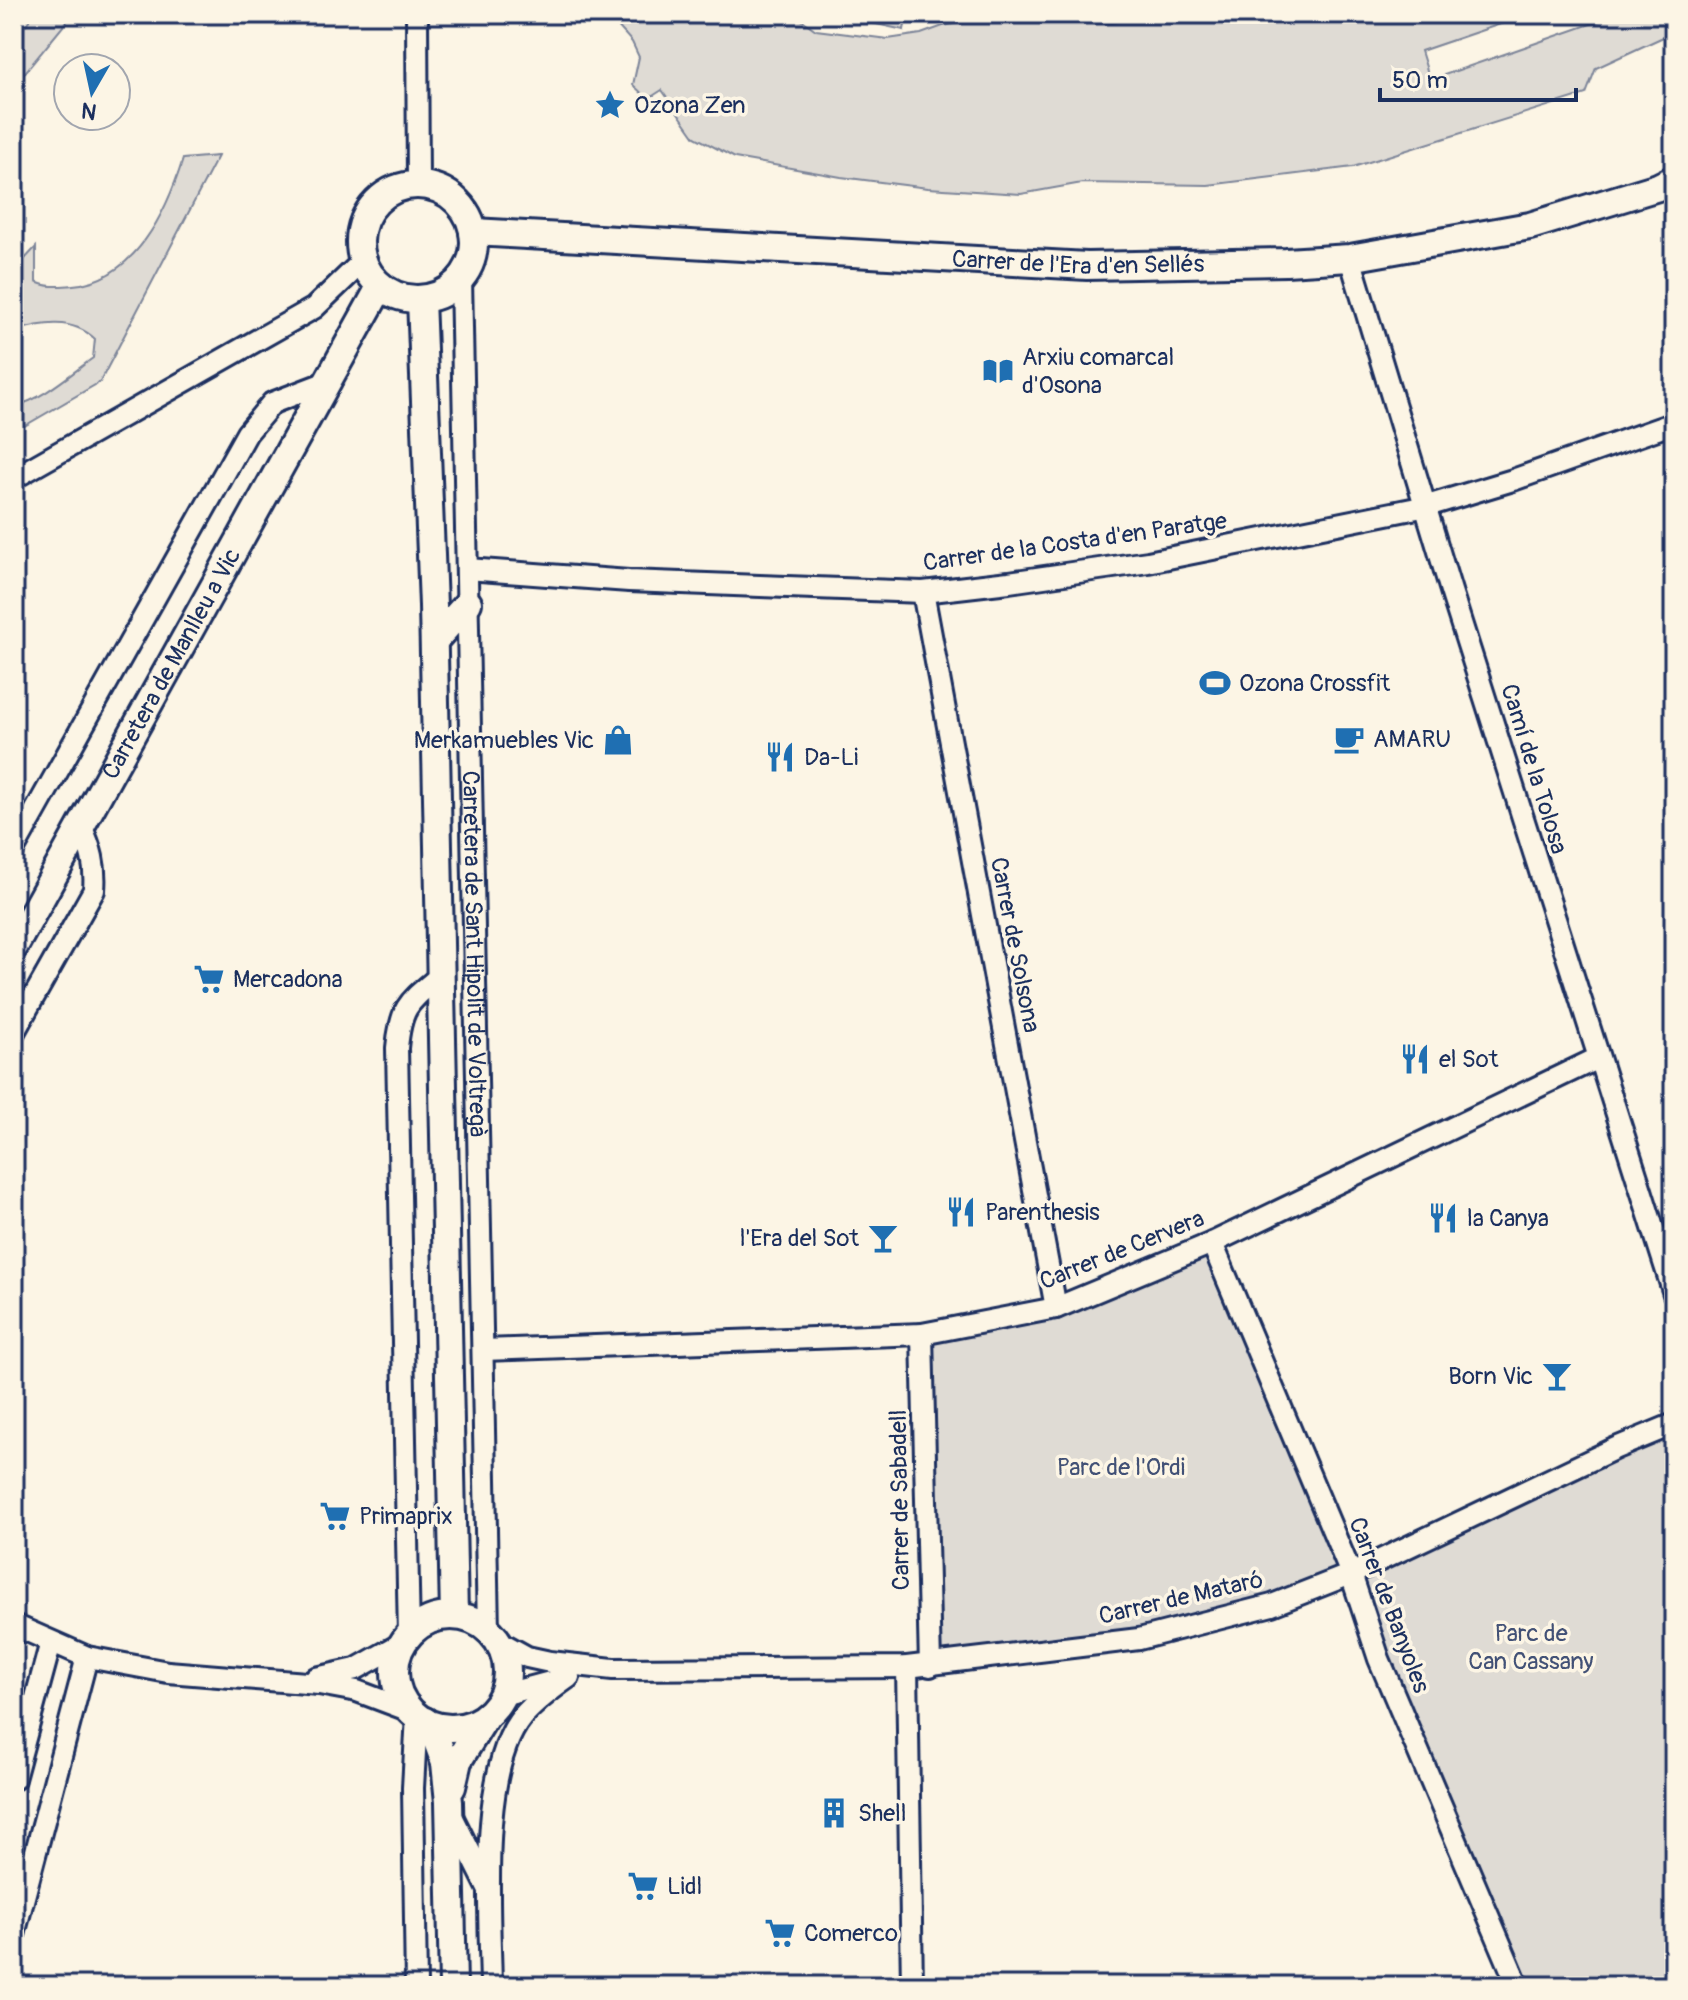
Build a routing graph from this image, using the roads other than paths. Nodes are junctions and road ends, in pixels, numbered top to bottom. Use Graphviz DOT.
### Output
graph roads {
  1 [pos="417,14"];
  2 [pos="1674,179"];
  3 [pos="418,185"];
  4 [pos="473,232"];
  5 [pos="1350,258"];
  6 [pos="363,261"];
  7 [pos="461,278"];
  8 [pos="380,287"];
  9 [pos="421,299"];
  10 [pos="327,382"];
  11 [pos="1674,423"];
  12 [pos="14,478"];
  13 [pos="1427,506"];
  14 [pos="467,569"];
  15 [pos="923,592"];
  16 [pos="468,603"];
  17 [pos="434,641"];
  18 [pos="81,826"];
  19 [pos="14,849"];
  20 [pos="14,947"];
  21 [pos="441,975"];
  22 [pos="14,1032"];
  23 [pos="1598,1058"];
  24 [pos="1212,1243"];
  25 [pos="1674,1294"];
  26 [pos="1056,1308"];
  27 [pos="922,1334"];
  28 [pos="483,1350"];
  29 [pos="1674,1424"];
  30 [pos="1351,1574"];
  31 [pos="454,1616"];
  32 [pos="14,1625"];
  33 [pos="493,1636"];
  34 [pos="406,1639"];
  35 [pos="51,1642"];
  36 [pos="87,1657"];
  37 [pos="930,1666"];
  38 [pos="907,1667"];
  39 [pos="613,1669"];
  40 [pos="569,1677"];
  41 [pos="296,1681"];
  42 [pos="495,1704"];
  43 [pos="418,1716"];
  44 [pos="14,1779"];
  45 [pos="449,1806"];
  46 [pos="490,1891"];
  47 [pos="14,1935"];
  48 [pos="416,1986"];
  49 [pos="453,1986"];
  50 [pos="491,1986"];
  51 [pos="912,1986"];
  52 [pos="1518,1986"];
  1 -- 3 [label="street"];
  2 -- 5 [label="street, Carrer de l'Era d'en Sellés"];
  3 -- 4 [label="street"];
  3 -- 6 [label="street"];
  4 -- 5 [label="street, Carrer de l'Era d'en Sellés"];
  4 -- 7 [label="street"];
  5 -- 13 [label="street, Camí de la Tolosa"];
  6 -- 8 [label="street"];
  6 -- 12 [label="street"];
  7 -- 9 [label="street"];
  7 -- 14 [label="street, Carretera de Sant Hipòlit de Voltregà"];
  8 -- 9 [label="street"];
  8 -- 10 [label="street, Carretera de Manlleu a Vic"];
  9 -- 17 [label="street, Carretera de Sant Hipòlit de Voltregà"];
  10 -- 18 [label="street, Carretera de Manlleu a Vic"];
  10 -- 19 [label="street, Carretera de Manlleu a Vic"];
  11 -- 13 [label="street, Carrer de la Costa d'en Paratge"];
  13 -- 15 [label="street, Carrer de la Costa d'en Paratge"];
  13 -- 23 [label="street, Camí de la Tolosa"];
  14 -- 15 [label="street, Carrer de la Costa d'en Paratge"];
  14 -- 16 [label="street, Carretera de Sant Hipòlit de Voltregà"];
  15 -- 26 [label="street, Carrer de Solsona"];
  16 -- 17 [label="street"];
  16 -- 28 [label="street, Carretera de Sant Hipòlit de Voltregà"];
  17 -- 21 [label="street, Carretera de Sant Hipòlit de Voltregà"];
  18 -- 20 [label="street, Carretera de Manlleu a Vic"];
  18 -- 22 [label="street"];
  21 -- 31 [label="street, Carretera de Sant Hipòlit de Voltregà"];
  21 -- 34 [label="street, Carretera de Sant Hipòlit de Voltregà"];
  23 -- 24 [label="street, Carrer de Cervera"];
  23 -- 25 [label="street, Camí de la Tolosa"];
  24 -- 26 [label="street, Carrer de Cervera"];
  24 -- 30 [label="street, Carrer de Banyoles"];
  26 -- 27 [label="street, Carrer de Cervera"];
  27 -- 28 [label="street, Carrer de Cervera"];
  27 -- 37 [label="street, Carrer de Sabadell"];
  28 -- 33 [label="street, Carretera de Sant Hipòlit de Voltregà"];
  29 -- 30 [label="street, Carrer de Mataró"];
  30 -- 37 [label="street, Carrer de Mataró"];
  30 -- 52 [label="street, Carrer de Banyoles"];
  31 -- 33 [label="street"];
  31 -- 34 [label="street"];
  32 -- 35 [label="street"];
  33 -- 39 [label="street, Carrer de Mataró"];
  33 -- 42 [label="street"];
  34 -- 41 [label="street"];
  34 -- 43 [label="street"];
  35 -- 36 [label="street"];
  35 -- 44 [label="street"];
  36 -- 41 [label="street"];
  36 -- 47 [label="street"];
  37 -- 38 [label="street, Carrer de Mataró"];
  38 -- 39 [label="street, Carrer de Mataró"];
  38 -- 51 [label="street"];
  39 -- 40 [label="street, Carrer de Mataró"];
  40 -- 42 [label="street, Carrer de Mataró"];
  40 -- 46 [label="street"];
  41 -- 43 [label="street"];
  42 -- 43 [label="street"];
  42 -- 45 [label="street"];
  43 -- 45 [label="street"];
  43 -- 48 [label="street"];
  45 -- 46 [label="street"];
  45 -- 49 [label="street"];
  46 -- 50 [label="street"];
}
